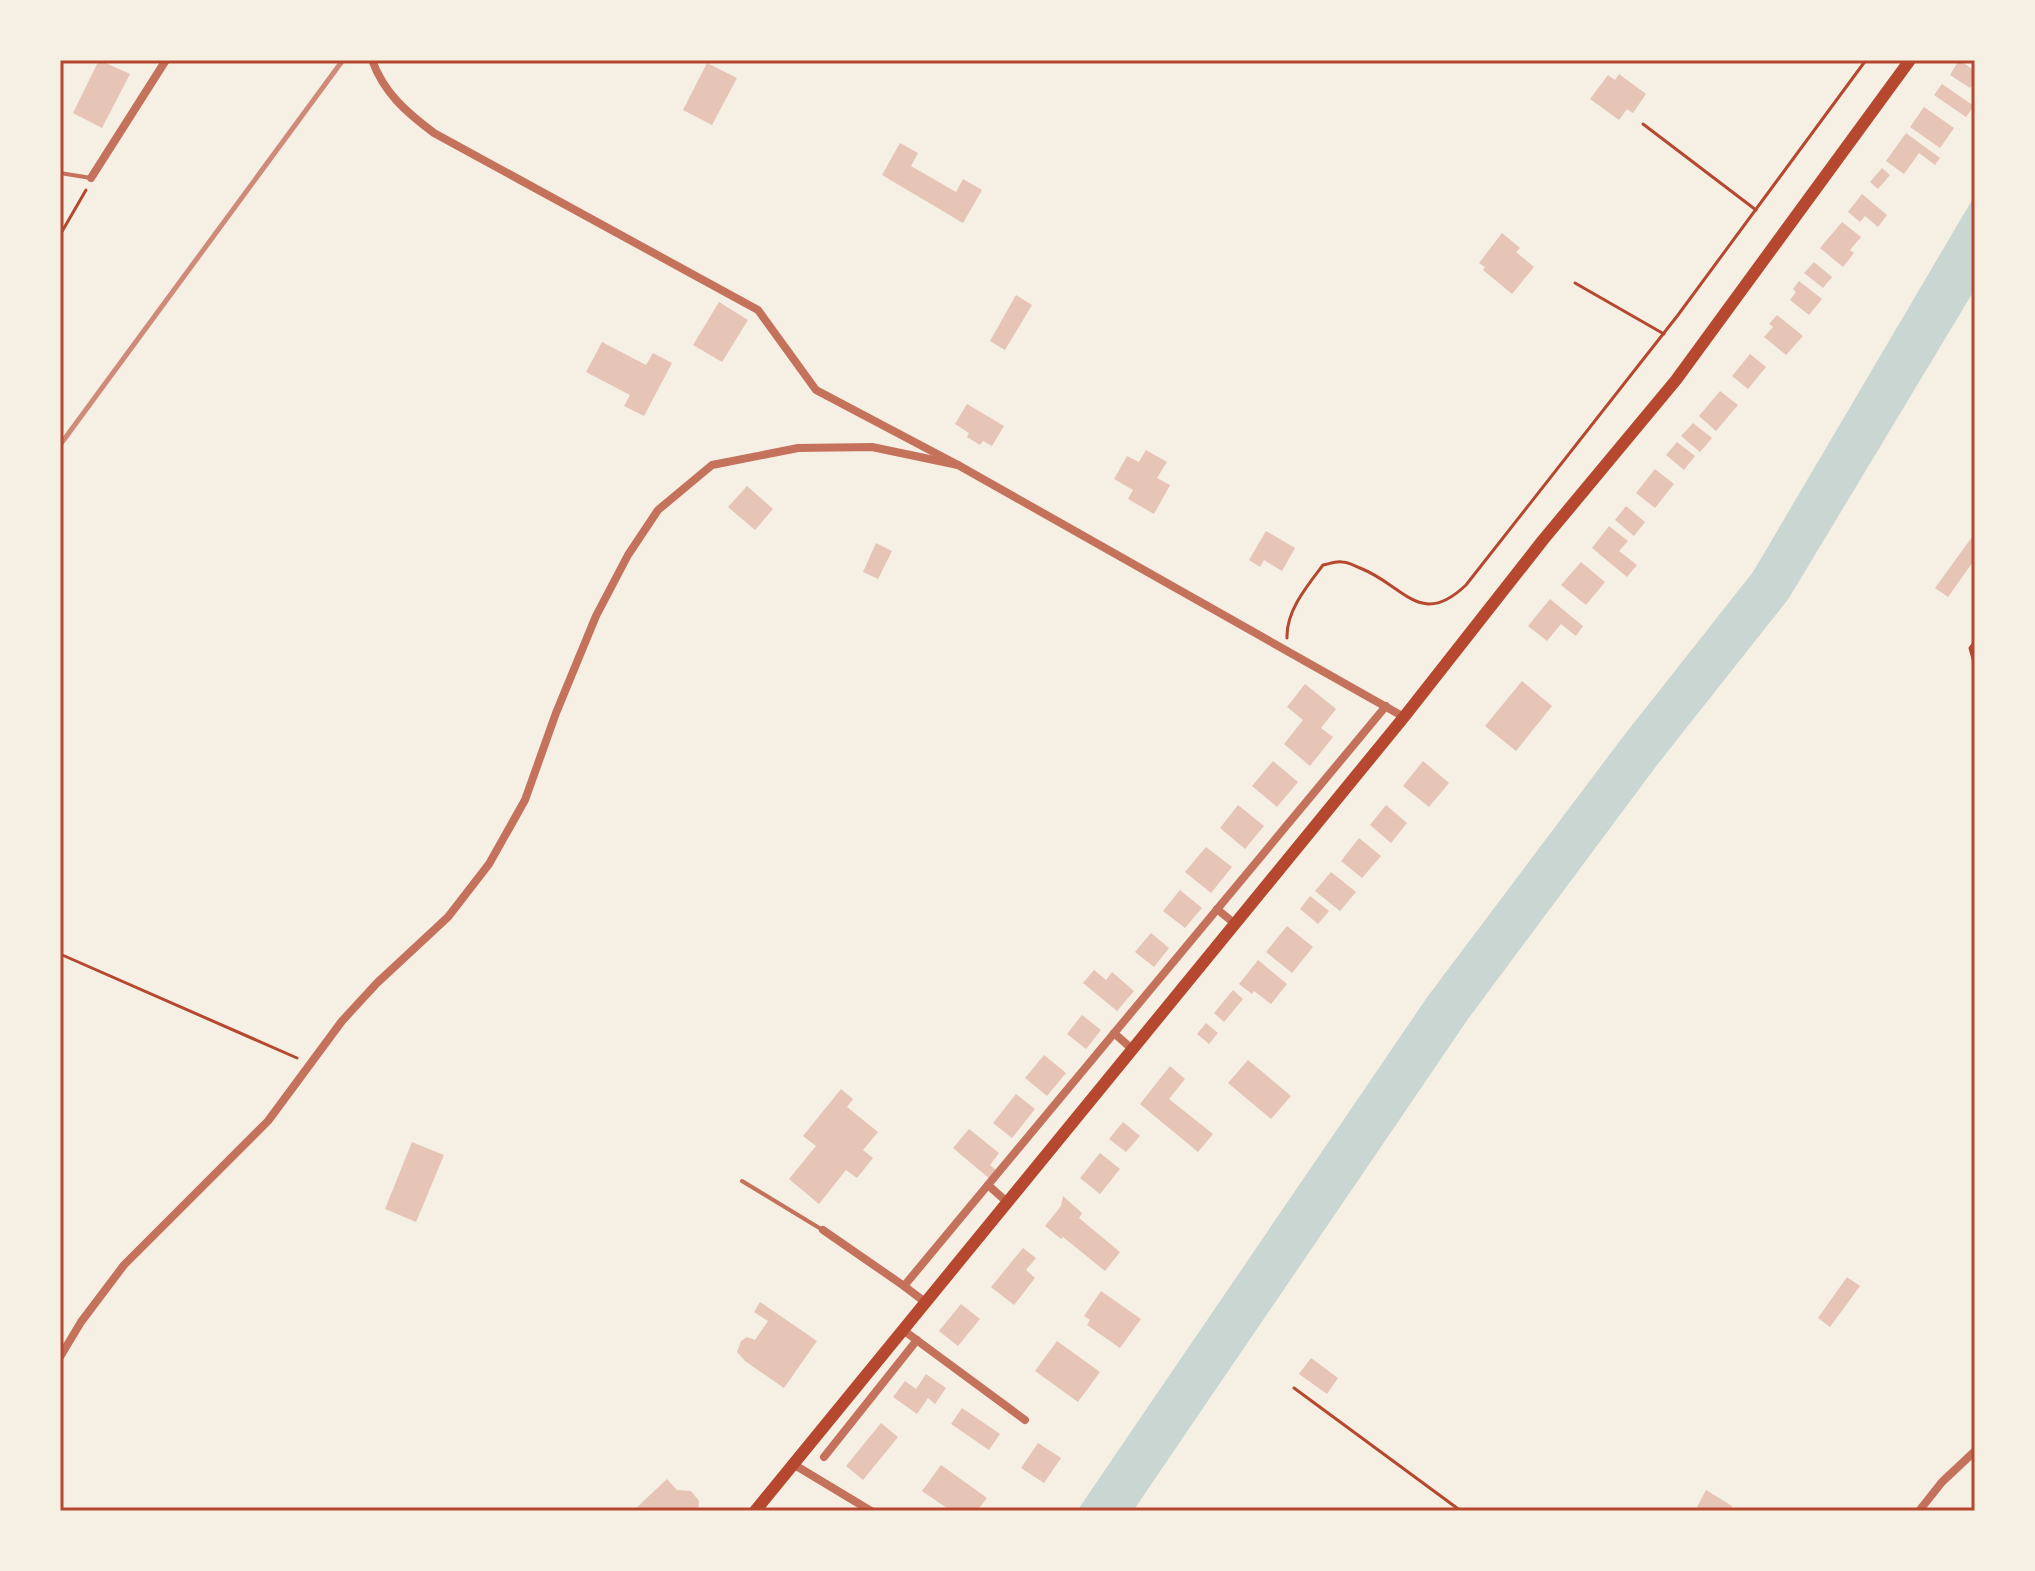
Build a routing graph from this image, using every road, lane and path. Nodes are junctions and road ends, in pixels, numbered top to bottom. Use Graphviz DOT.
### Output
graph roads {
  1 [pos="166,60"];
  2 [pos="372,60"];
  3 [pos="1866,60"];
  4 [pos="1910,60"];
  5 [pos="1643,124"];
  6 [pos="60,173"];
  7 [pos="91,178"];
  8 [pos="1756,210"];
  9 [pos="60,235"];
  10 [pos="1575,283"];
  11 [pos="1664,334"];
  12 [pos="958,465"];
  13 [pos="1975,641"];
  14 [pos="1288,650"];
  15 [pos="1975,666"];
  16 [pos="1386,706"];
  17 [pos="1404,717"];
  18 [pos="1359,738"];
  19 [pos="1377,750"];
  20 [pos="1217,909"];
  21 [pos="1235,924"];
  22 [pos="60,954"];
  23 [pos="1114,1033"];
  24 [pos="1132,1049"];
  25 [pos="312,1062"];
  26 [pos="742,1181"];
  27 [pos="988,1185"];
  28 [pos="1007,1202"];
  29 [pos="823,1230"];
  30 [pos="904,1286"];
  31 [pos="925,1302"];
  32 [pos="903,1330"];
  33 [pos="917,1340"];
  34 [pos="60,1357"];
  35 [pos="1294,1388"];
  36 [pos="1025,1420"];
  37 [pos="1975,1451"];
  38 [pos="824,1457"];
  39 [pos="793,1464"];
  40 [pos="755,1511"];
  41 [pos="871,1511"];
  42 [pos="1461,1511"];
  43 [pos="1919,1511"];
  1 -- 7 [label="street"];
  2 -- 12 [label="street"];
  3 -- 8 [label="path"];
  4 -- 17 [label="main road"];
  5 -- 8 [label="path"];
  6 -- 7 [label="lane"];
  7 -- 9 [label="path"];
  8 -- 11 [label="path"];
  10 -- 11 [label="path"];
  11 -- 14 [label="path"];
  12 -- 14 [label="street"];
  12 -- 25 [label="street"];
  13 -- 15 [label="path"];
  14 -- 16 [label="street"];
  16 -- 17 [label="street"];
  16 -- 18 [label="street"];
  17 -- 19 [label="main road"];
  18 -- 19 [label="street"];
  18 -- 20 [label="street"];
  19 -- 21 [label="main road"];
  20 -- 21 [label="street"];
  20 -- 23 [label="street"];
  21 -- 24 [label="main road"];
  22 -- 25 [label="path"];
  23 -- 24 [label="street"];
  23 -- 27 [label="street"];
  24 -- 28 [label="main road"];
  25 -- 34 [label="street"];
  26 -- 29 [label="lane"];
  27 -- 28 [label="street"];
  27 -- 30 [label="street"];
  28 -- 31 [label="main road"];
  29 -- 30 [label="street"];
  30 -- 31 [label="street"];
  31 -- 32 [label="main road"];
  32 -- 33 [label="street"];
  32 -- 39 [label="main road"];
  33 -- 36 [label="street"];
  33 -- 38 [label="street"];
  35 -- 42 [label="path"];
  37 -- 43 [label="street"];
  39 -- 40 [label="main road"];
  39 -- 41 [label="street"];
}
